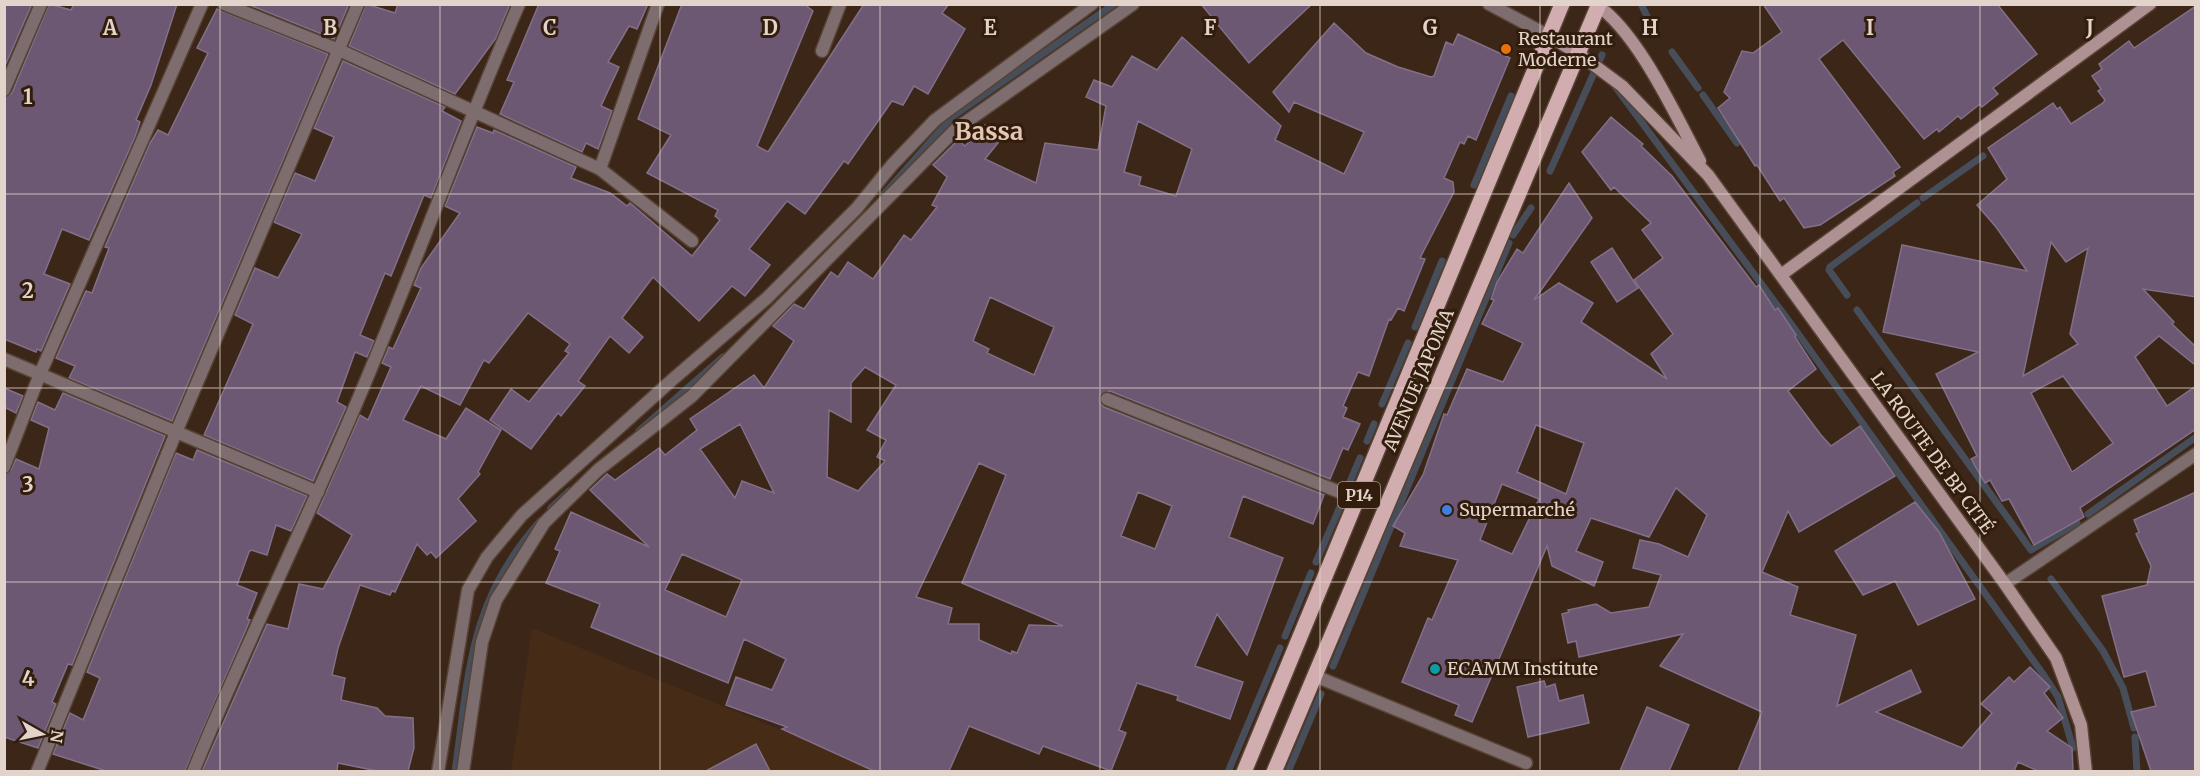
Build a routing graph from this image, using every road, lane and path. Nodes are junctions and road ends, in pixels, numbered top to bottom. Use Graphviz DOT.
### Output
graph roads {
  1 [pos="41,4"];
  2 [pos="202,4"];
  3 [pos="224,4"];
  4 [pos="358,4"];
  5 [pos="519,4"];
  6 [pos="658,4"];
  7 [pos="840,4"];
  8 [pos="1092,4"];
  9 [pos="1133,4"];
  10 [pos="1489,4"];
  11 [pos="1562,4"];
  12 [pos="2150,4"];
  13 [pos="1598,5"];
  14 [pos="1549,36"];
  15 [pos="339,50"];
  16 [pos="822,51"];
  17 [pos="1579,54"];
  18 [pos="4,90"];
  19 [pos="472,111"];
  20 [pos="600,169"];
  21 [pos="1708,176"];
  22 [pos="692,241"];
  23 [pos="1781,276"];
  24 [pos="4,359"];
  25 [pos="40,374"];
  26 [pos="1107,399"];
  27 [pos="177,430"];
  28 [pos="2196,454"];
  29 [pos="4,467"];
  30 [pos="318,492"];
  31 [pos="1357,499"];
  32 [pos="2005,584"];
  33 [pos="1315,676"];
  34 [pos="1526,763"];
  35 [pos="37,771"];
  36 [pos="193,771"];
  37 [pos="438,771"];
  38 [pos="463,771"];
  39 [pos="1244,771"];
  40 [pos="1274,771"];
  41 [pos="2086,771"];
  1 -- 18 [label="street"];
  2 -- 25 [label="street"];
  3 -- 15 [label="street"];
  4 -- 15 [label="street"];
  5 -- 19 [label="street"];
  6 -- 20 [label="street"];
  7 -- 16 [label="street"];
  8 -- 37 [label="street"];
  9 -- 38 [label="street"];
  10 -- 14 [label="street"];
  11 -- 14 [label="main road, AVENUE JAPOMA / P14"];
  12 -- 23 [label="street"];
  13 -- 17 [label="main road, AVENUE JAPOMA / P14"];
  13 -- 21 [label="street, LA ROUTE DE BP CITÉ"];
  14 -- 17 [label="street, LA ROUTE DE BP CITÉ"];
  14 -- 31 [label="main road, AVENUE JAPOMA / P14"];
  15 -- 19 [label="street"];
  15 -- 27 [label="street"];
  17 -- 21 [label="street, LA ROUTE DE BP CITÉ"];
  17 -- 33 [label="main road, AVENUE JAPOMA / P14"];
  19 -- 20 [label="street"];
  19 -- 30 [label="street"];
  20 -- 22 [label="street"];
  21 -- 23 [label="street, LA ROUTE DE BP CITÉ"];
  23 -- 32 [label="street, LA ROUTE DE BP CITÉ"];
  24 -- 25 [label="street"];
  25 -- 27 [label="street"];
  25 -- 29 [label="street"];
  26 -- 31 [label="street"];
  27 -- 30 [label="street"];
  27 -- 35 [label="street"];
  28 -- 32 [label="street"];
  30 -- 36 [label="street"];
  31 -- 39 [label="main road, AVENUE JAPOMA / P14"];
  32 -- 41 [label="street, LA ROUTE DE BP CITÉ"];
  33 -- 34 [label="street"];
  33 -- 40 [label="main road, AVENUE JAPOMA / P14"];
}
